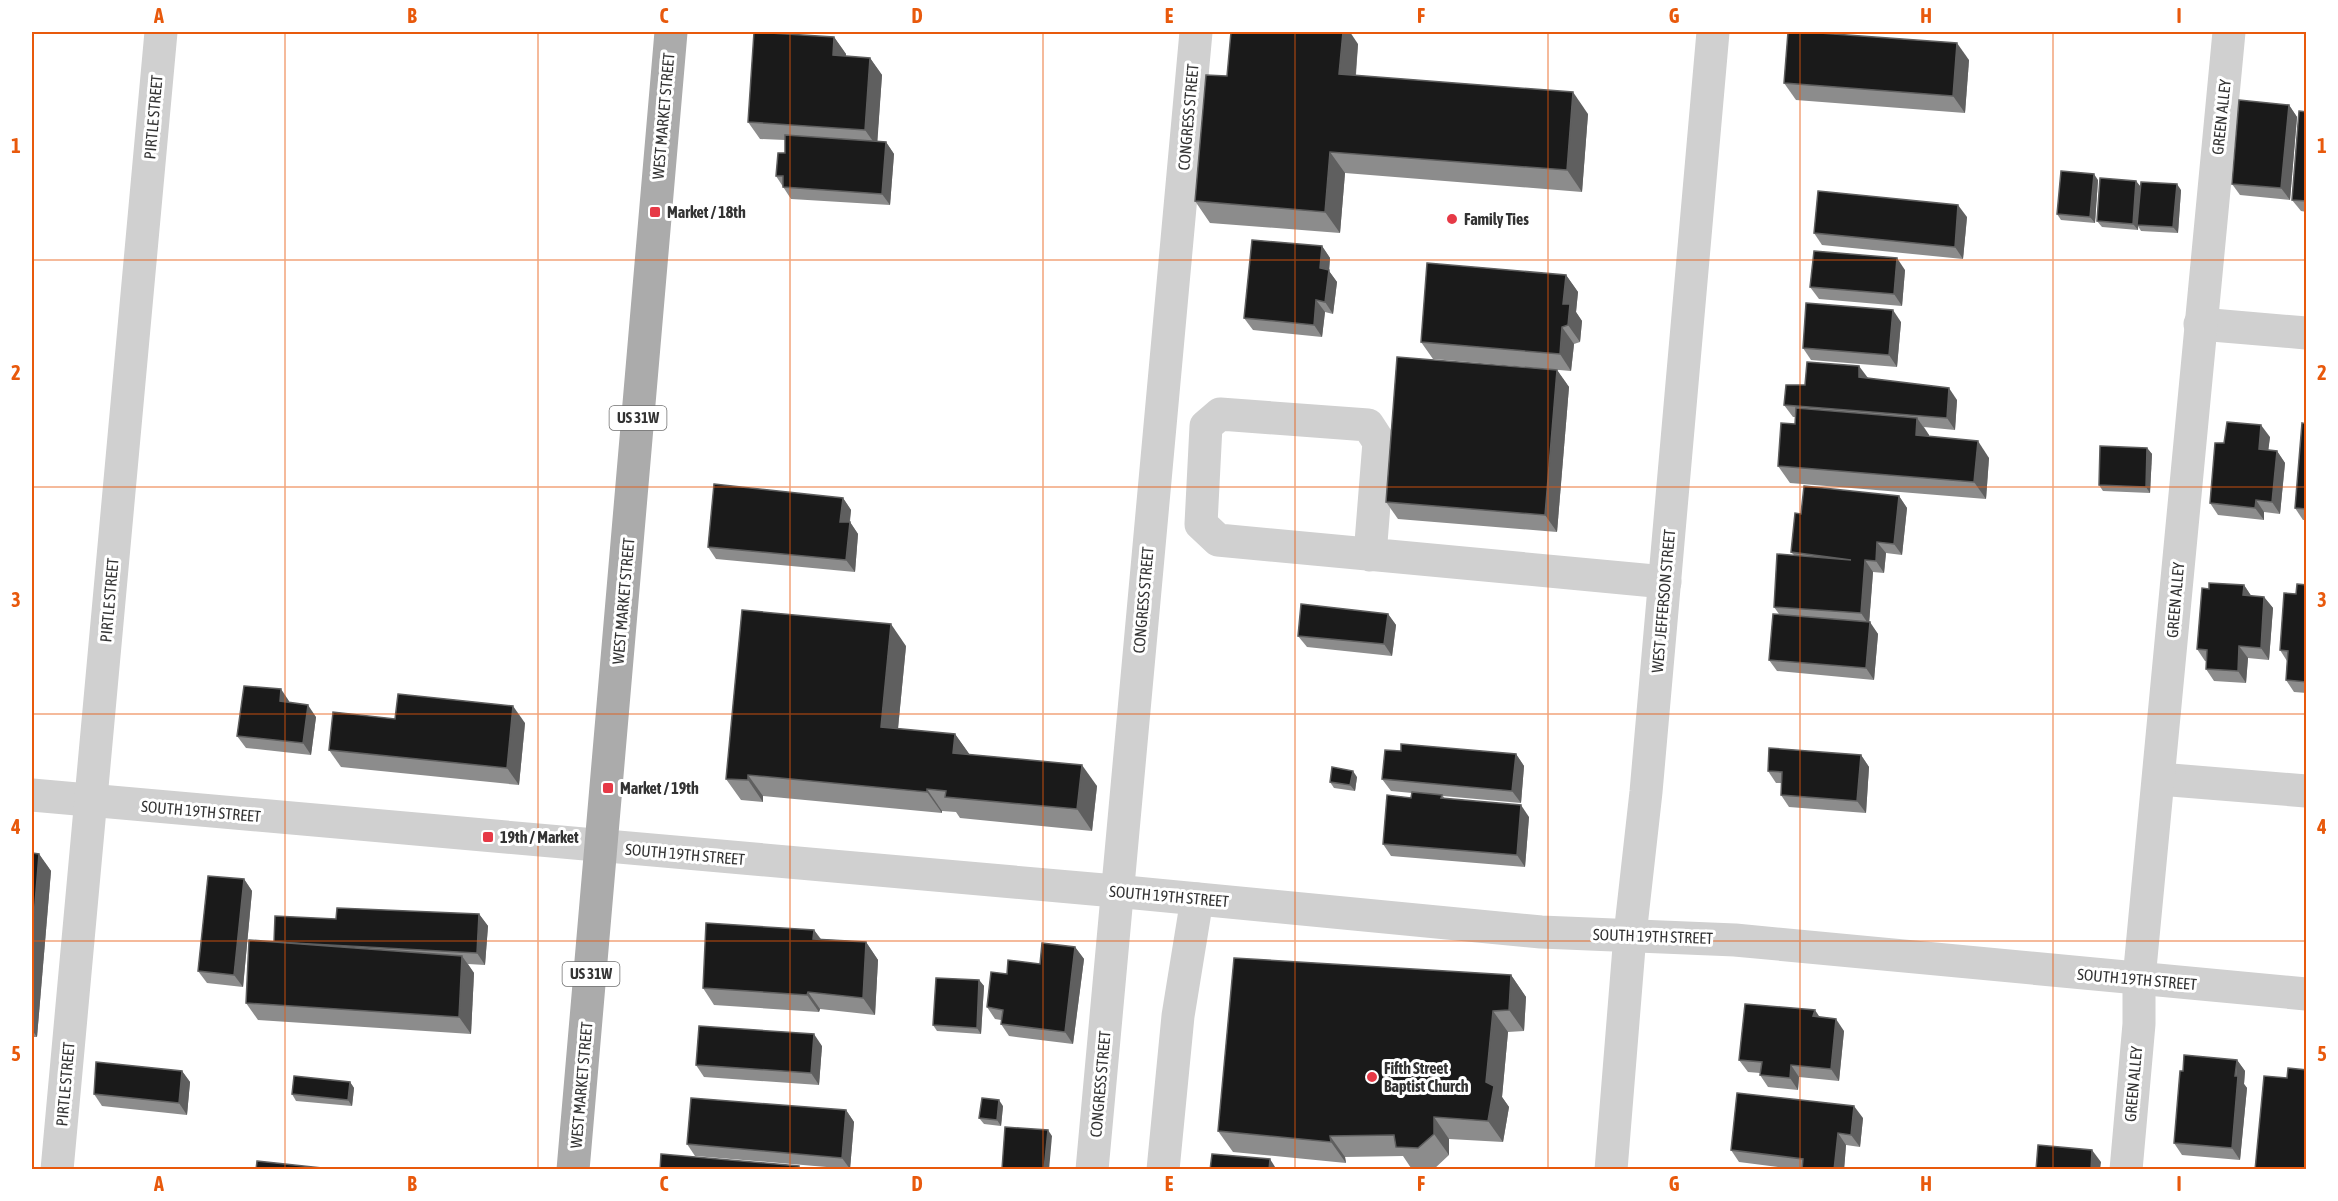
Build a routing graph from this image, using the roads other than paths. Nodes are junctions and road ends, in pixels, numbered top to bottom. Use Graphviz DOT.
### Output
graph roads {
  1 [pos="161,32"];
  2 [pos="671,32"];
  3 [pos="1196,32"];
  4 [pos="1713,32"];
  5 [pos="2229,32"];
  6 [pos="2200,324"];
  7 [pos="2307,333"];
  8 [pos="1370,555"];
  9 [pos="1665,582"];
  10 [pos="2159,779"];
  11 [pos="2307,791"];
  12 [pos="32,795"];
  13 [pos="90,801"];
  14 [pos="603,847"];
  15 [pos="1115,891"];
  16 [pos="1197,899"];
  17 [pos="1630,935"];
  18 [pos="2139,979"];
  19 [pos="2307,994"];
  20 [pos="57,1170"];
  21 [pos="573,1170"];
  22 [pos="1092,1170"];
  23 [pos="1163,1170"];
  24 [pos="1611,1170"];
  25 [pos="2126,1170"];
  1 -- 13 [label="street, PIRTLE STREET"];
  2 -- 14 [label="main road, WEST MARKET STREET / US 31W"];
  3 -- 15 [label="street, CONGRESS STREET"];
  4 -- 9 [label="street, WEST JEFFERSON STREET"];
  5 -- 6 [label="street, GREEN ALLEY"];
  6 -- 7 [label="street"];
  6 -- 10 [label="street, GREEN ALLEY"];
  8 -- 8 [label="street"];
  8 -- 9 [label="street"];
  9 -- 17 [label="street, WEST JEFFERSON STREET"];
  10 -- 11 [label="street"];
  10 -- 18 [label="street, GREEN ALLEY"];
  12 -- 13 [label="street, SOUTH 19TH STREET"];
  13 -- 14 [label="street, SOUTH 19TH STREET"];
  13 -- 20 [label="street, PIRTLE STREET"];
  14 -- 15 [label="street, SOUTH 19TH STREET"];
  14 -- 21 [label="main road, WEST MARKET STREET / US 31W"];
  15 -- 16 [label="street, SOUTH 19TH STREET"];
  15 -- 22 [label="street, CONGRESS STREET"];
  16 -- 17 [label="street, SOUTH 19TH STREET"];
  16 -- 23 [label="street"];
  17 -- 18 [label="street, SOUTH 19TH STREET"];
  17 -- 24 [label="street, WEST JEFFERSON STREET"];
  18 -- 19 [label="street, SOUTH 19TH STREET"];
  18 -- 25 [label="street, GREEN ALLEY"];
}
